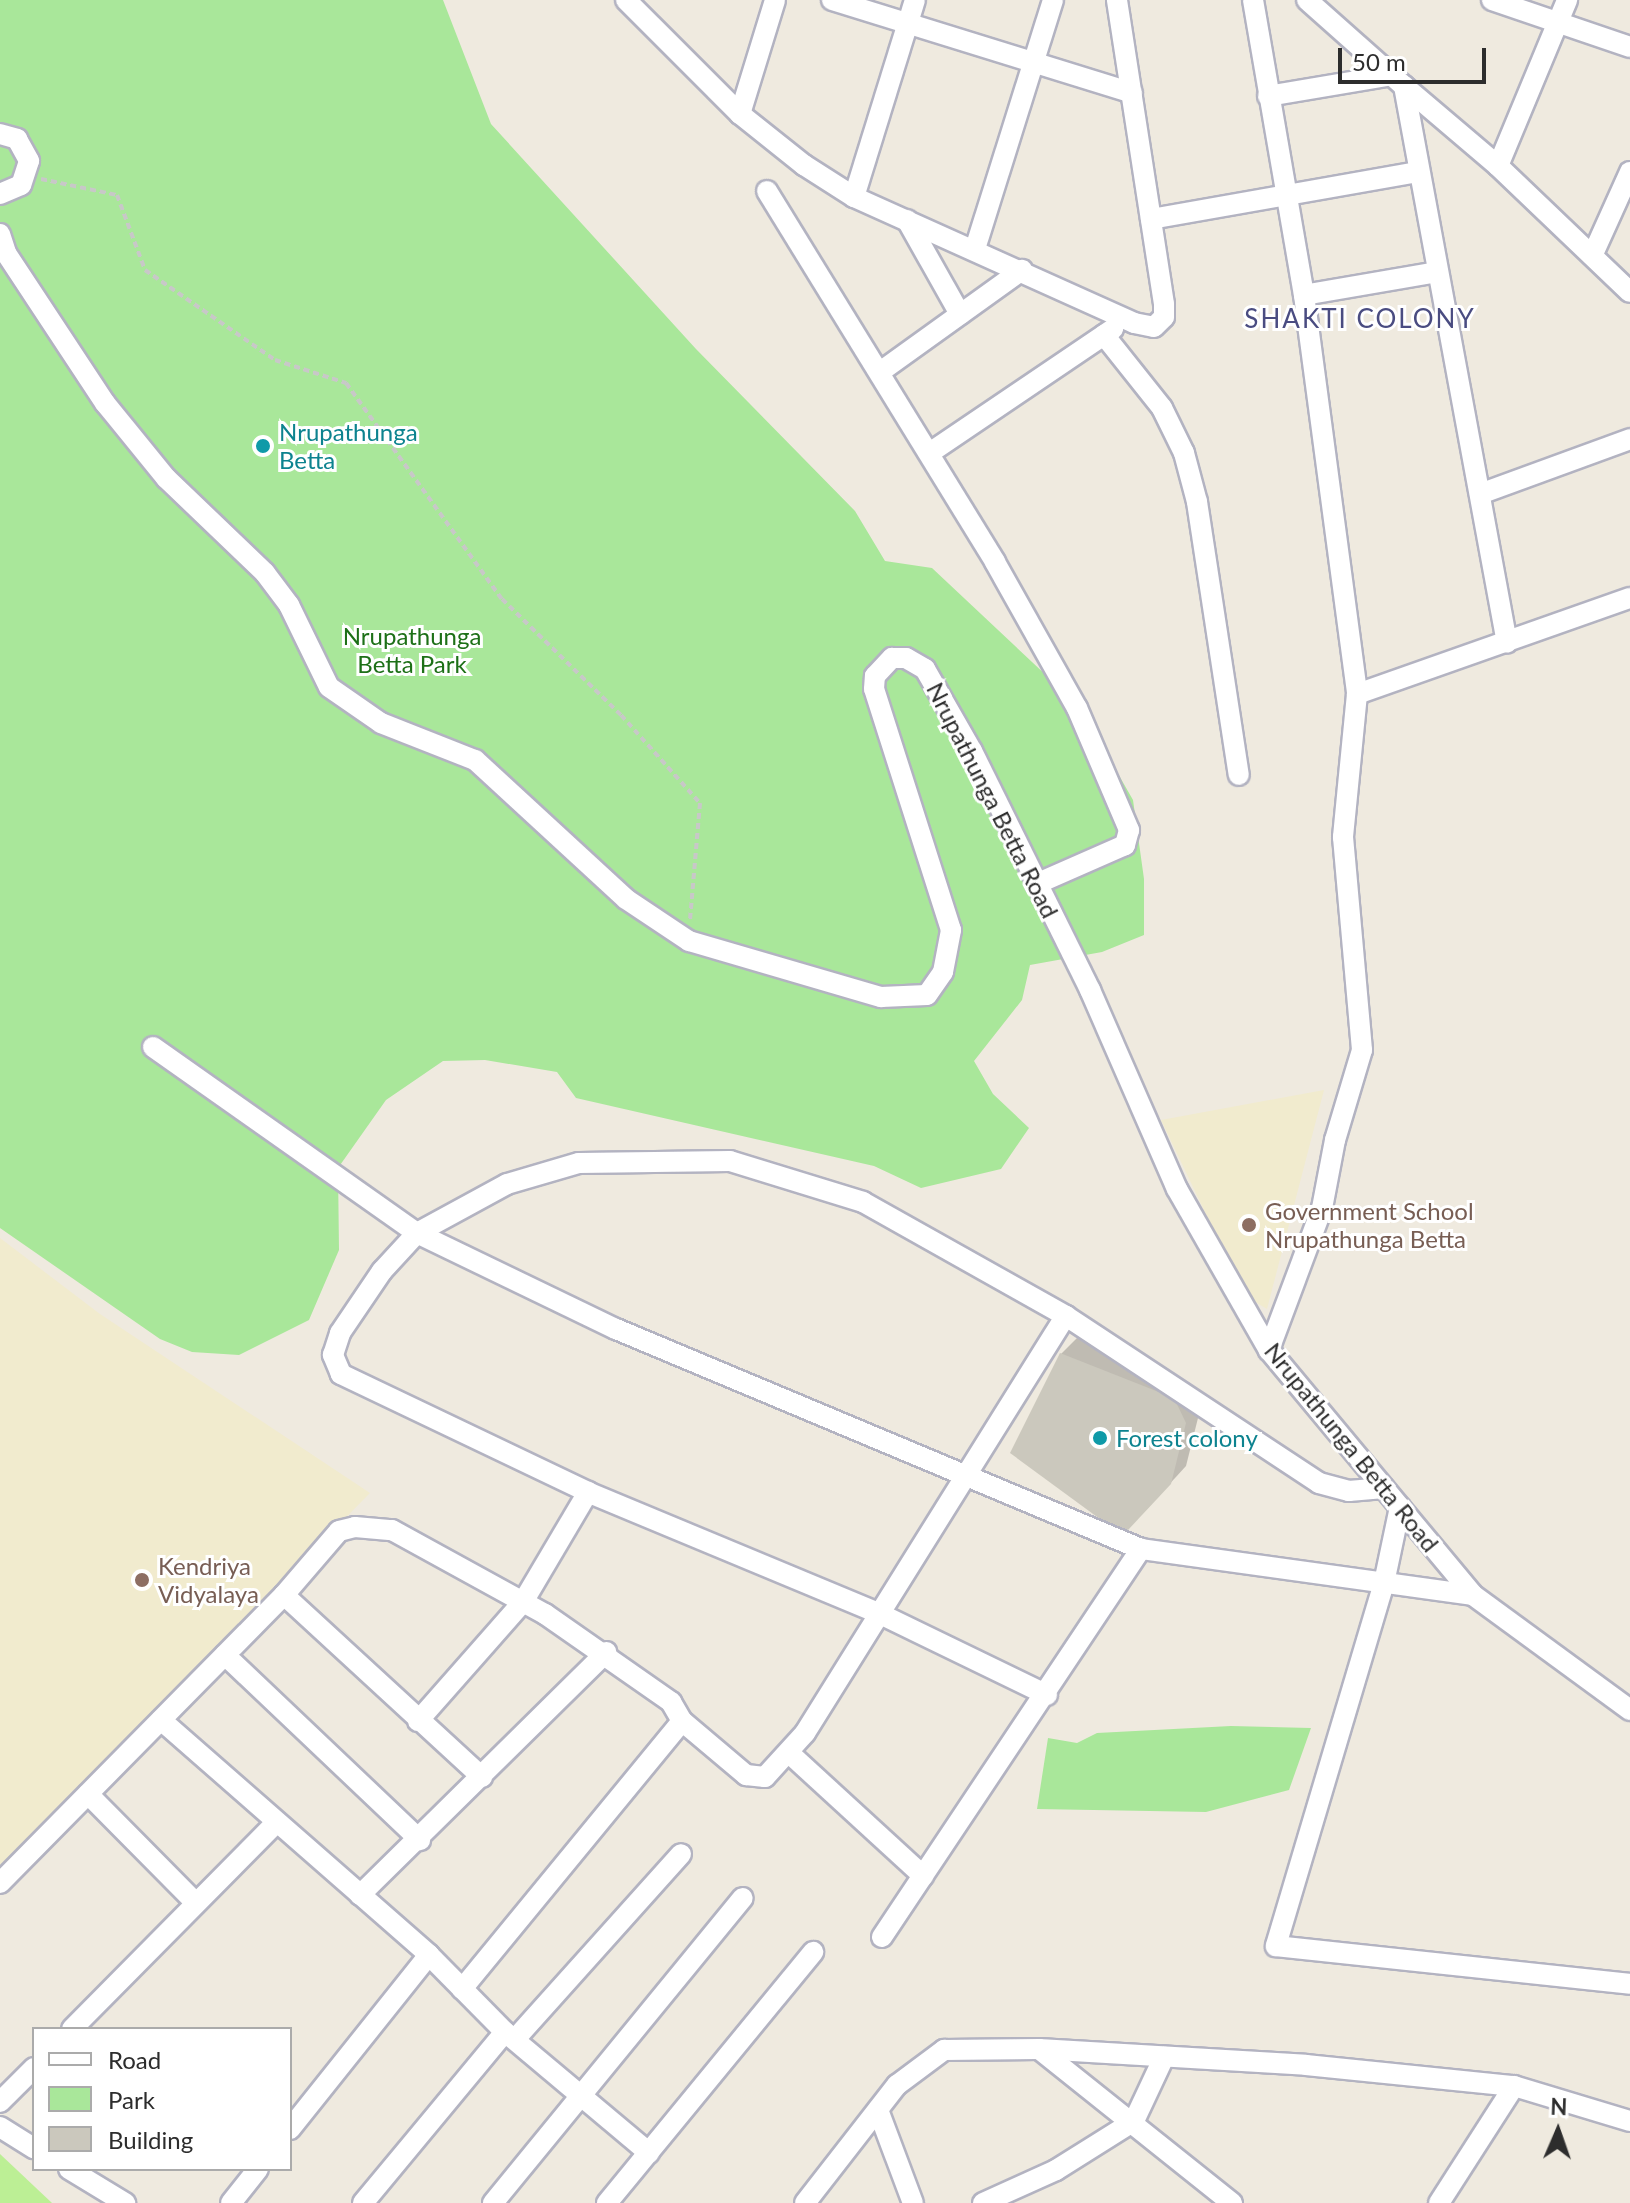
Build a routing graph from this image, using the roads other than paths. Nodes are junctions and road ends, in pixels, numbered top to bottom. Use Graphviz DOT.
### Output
graph roads {
  1 [pos="775,0"];
  2 [pos="832,0"];
  3 [pos="915,0"];
  4 [pos="1053,0"];
  5 [pos="1117,0"];
  6 [pos="1253,0"];
  7 [pos="1307,0"];
  8 [pos="1492,0"];
  9 [pos="1567,0"];
  10 [pos="631,2"];
  11 [pos="908,24"];
  12 [pos="1559,24"];
  13 [pos="1630,47"];
  14 [pos="1032,62"];
  15 [pos="1398,80"];
  16 [pos="1132,93"];
  17 [pos="1268,96"];
  18 [pos="740,114"];
  19 [pos="0,134"];
  20 [pos="1498,166"];
  21 [pos="1417,172"];
  22 [pos="1630,172"];
  23 [pos="767,191"];
  24 [pos="0,194"];
  25 [pos="1286,196"];
  26 [pos="854,197"];
  27 [pos="1151,219"];
  28 [pos="907,220"];
  29 [pos="0,234"];
  30 [pos="975,249"];
  31 [pos="1593,254"];
  32 [pos="1022,270"];
  33 [pos="1437,272"];
  34 [pos="1630,292"];
  35 [pos="1304,295"];
  36 [pos="960,314"];
  37 [pos="1127,319"];
  38 [pos="1104,335"];
  39 [pos="880,372"];
  40 [pos="1630,439"];
  41 [pos="931,452"];
  42 [pos="1480,494"];
  43 [pos="1630,598"];
  44 [pos="1507,643"];
  45 [pos="1357,694"];
  46 [pos="1239,775"];
  47 [pos="1036,884"];
  48 [pos="153,1047"];
  49 [pos="417,1233"];
  50 [pos="1066,1316"];
  51 [pos="1269,1350"];
  52 [pos="961,1477"];
  53 [pos="1384,1488"];
  54 [pos="588,1492"];
  55 [pos="1400,1507"];
  56 [pos="1141,1549"];
  57 [pos="1384,1583"];
  58 [pos="284,1595"];
  59 [pos="1473,1595"];
  60 [pos="523,1602"];
  61 [pos="878,1613"];
  62 [pos="606,1652"];
  63 [pos="225,1655"];
  64 [pos="1047,1695"];
  65 [pos="1630,1710"];
  66 [pos="161,1720"];
  67 [pos="418,1721"];
  68 [pos="682,1721"];
  69 [pos="789,1753"];
  70 [pos="482,1777"];
  71 [pos="88,1794"];
  72 [pos="277,1822"];
  73 [pos="420,1840"];
  74 [pos="681,1854"];
  75 [pos="923,1876"];
  76 [pos="0,1883"];
  77 [pos="360,1895"];
  78 [pos="743,1898"];
  79 [pos="196,1903"];
  80 [pos="882,1937"];
  81 [pos="813,1952"];
  82 [pos="429,1955"];
  83 [pos="1630,1984"];
  84 [pos="462,1989"];
  85 [pos="74,2027"];
  86 [pos="511,2035"];
  87 [pos="1039,2049"];
  88 [pos="1164,2057"];
  89 [pos="32,2070"];
  90 [pos="1514,2086"];
  91 [pos="581,2099"];
  92 [pos="0,2102"];
  93 [pos="878,2110"];
  94 [pos="1134,2121"];
  95 [pos="1630,2121"];
  96 [pos="292,2126"];
  97 [pos="0,2127"];
  98 [pos="32,2147"];
  99 [pos="649,2153"];
  100 [pos="72,2171"];
  101 [pos="256,2171"];
  102 [pos="125,2203"];
  103 [pos="231,2203"];
  104 [pos="363,2203"];
  105 [pos="493,2203"];
  106 [pos="607,2203"];
  107 [pos="805,2203"];
  108 [pos="913,2203"];
  109 [pos="983,2203"];
  110 [pos="1232,2203"];
  111 [pos="1439,2203"];
  1 -- 18 [label="street"];
  2 -- 11 [label="street"];
  3 -- 11 [label="street"];
  4 -- 14 [label="street"];
  5 -- 16 [label="street"];
  6 -- 17 [label="street"];
  7 -- 15 [label="street"];
  8 -- 12 [label="street"];
  9 -- 12 [label="street"];
  10 -- 18 [label="street"];
  11 -- 14 [label="street"];
  11 -- 26 [label="street"];
  12 -- 13 [label="street"];
  12 -- 20 [label="street"];
  14 -- 16 [label="street"];
  14 -- 30 [label="street"];
  15 -- 17 [label="street"];
  15 -- 20 [label="street"];
  15 -- 21 [label="street"];
  16 -- 27 [label="street"];
  17 -- 25 [label="street"];
  18 -- 26 [label="street"];
  19 -- 24 [label="street"];
  20 -- 31 [label="street"];
  21 -- 25 [label="street"];
  21 -- 33 [label="street"];
  22 -- 31 [label="street"];
  23 -- 39 [label="street"];
  25 -- 27 [label="street"];
  25 -- 35 [label="street"];
  26 -- 28 [label="street"];
  27 -- 37 [label="street"];
  28 -- 30 [label="street"];
  28 -- 36 [label="street"];
  29 -- 47 [label="street, Nrupathunga Betta Road"];
  30 -- 32 [label="street"];
  31 -- 34 [label="street"];
  32 -- 36 [label="street"];
  32 -- 37 [label="street"];
  33 -- 35 [label="street"];
  33 -- 42 [label="street"];
  35 -- 45 [label="street"];
  36 -- 39 [label="street"];
  37 -- 38 [label="street"];
  38 -- 41 [label="street"];
  38 -- 46 [label="street"];
  39 -- 41 [label="street"];
  40 -- 42 [label="street"];
  41 -- 47 [label="street"];
  42 -- 44 [label="street"];
  43 -- 44 [label="street"];
  44 -- 45 [label="street"];
  45 -- 51 [label="street"];
  47 -- 51 [label="street, Nrupathunga Betta Road"];
  48 -- 49 [label="street"];
  49 -- 50 [label="street"];
  49 -- 52 [label="street"];
  49 -- 54 [label="street"];
  50 -- 52 [label="street"];
  50 -- 53 [label="street"];
  51 -- 53 [label="street, Nrupathunga Betta Road"];
  52 -- 56 [label="street"];
  52 -- 61 [label="street"];
  53 -- 55 [label="street, Nrupathunga Betta Road"];
  54 -- 60 [label="street"];
  54 -- 61 [label="street"];
  55 -- 57 [label="street"];
  55 -- 59 [label="street, Nrupathunga Betta Road"];
  56 -- 57 [label="street"];
  56 -- 64 [label="street"];
  57 -- 59 [label="street"];
  57 -- 83 [label="street"];
  58 -- 60 [label="street"];
  58 -- 63 [label="street"];
  58 -- 67 [label="street"];
  59 -- 65 [label="street, Nrupathunga Betta Road"];
  60 -- 62 [label="street"];
  60 -- 67 [label="street"];
  61 -- 64 [label="street"];
  61 -- 69 [label="street"];
  62 -- 68 [label="street"];
  62 -- 70 [label="street"];
  63 -- 66 [label="street"];
  63 -- 73 [label="street"];
  64 -- 75 [label="street"];
  66 -- 71 [label="street"];
  66 -- 72 [label="street"];
  67 -- 70 [label="street"];
  68 -- 69 [label="street"];
  68 -- 84 [label="street"];
  69 -- 75 [label="street"];
  70 -- 73 [label="street"];
  71 -- 76 [label="street"];
  71 -- 79 [label="street"];
  72 -- 77 [label="street"];
  72 -- 79 [label="street"];
  73 -- 77 [label="street"];
  74 -- 86 [label="street"];
  75 -- 80 [label="street"];
  77 -- 82 [label="street"];
  78 -- 91 [label="street"];
  79 -- 85 [label="street"];
  81 -- 99 [label="street"];
  82 -- 84 [label="street"];
  82 -- 96 [label="street"];
  84 -- 86 [label="street"];
  86 -- 91 [label="street"];
  86 -- 104 [label="street"];
  87 -- 88 [label="street"];
  87 -- 93 [label="street"];
  87 -- 94 [label="street"];
  88 -- 90 [label="street"];
  88 -- 94 [label="street"];
  89 -- 92 [label="street"];
  90 -- 95 [label="street"];
  90 -- 111 [label="street"];
  91 -- 99 [label="street"];
  91 -- 105 [label="street"];
  93 -- 107 [label="street"];
  93 -- 108 [label="street"];
  94 -- 109 [label="street"];
  94 -- 110 [label="street"];
  97 -- 98 [label="street"];
  99 -- 106 [label="street"];
  100 -- 102 [label="street"];
  101 -- 103 [label="street"];
}
